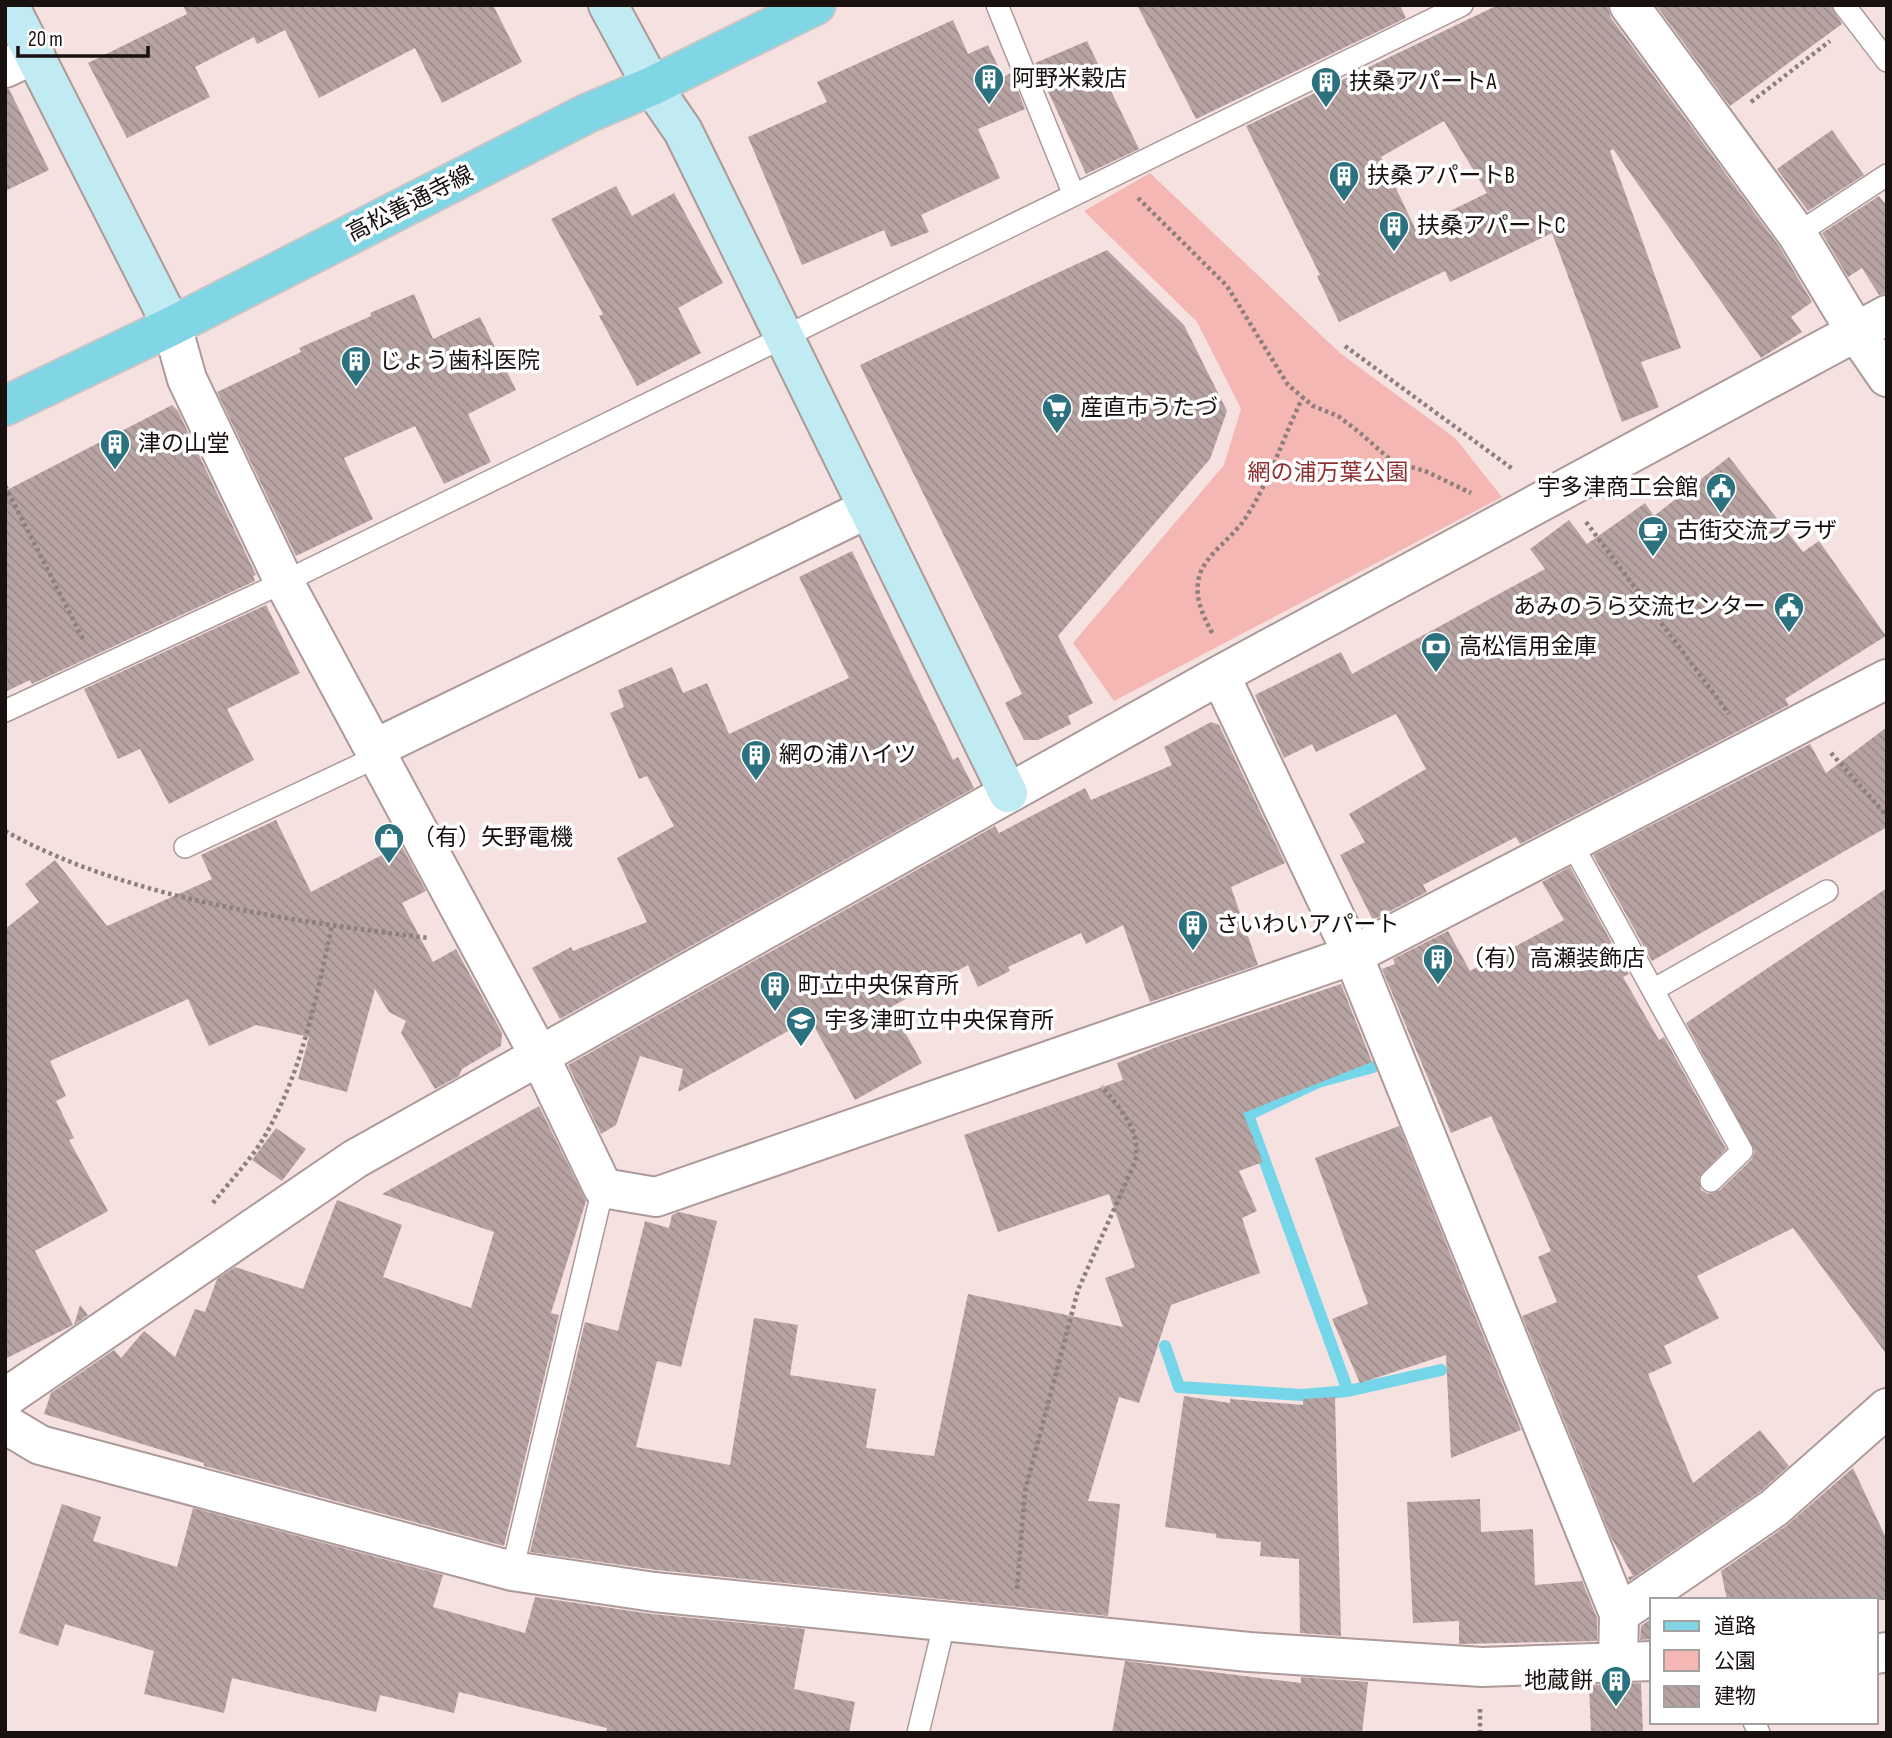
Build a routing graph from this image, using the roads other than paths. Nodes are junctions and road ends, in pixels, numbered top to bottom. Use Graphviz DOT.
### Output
graph roads {
  1 [pos="9,5"];
  2 [pos="608,5"];
  3 [pos="816,5"];
  4 [pos="997,5"];
  5 [pos="1462,5"];
  6 [pos="1629,5"];
  7 [pos="1850,13"];
  8 [pos="20,61"];
  9 [pos="1887,61"];
  10 [pos="652,86"];
  11 [pos="1887,175"];
  12 [pos="1074,195"];
  13 [pos="1797,234"];
  14 [pos="1871,324"];
  15 [pos="172,326"];
  16 [pos="782,338"];
  17 [pos="1887,377"];
  18 [pos="5,406"];
  19 [pos="867,509"];
  20 [pos="284,582"];
  21 [pos="1225,672"];
  22 [pos="1887,679"];
  23 [pos="5,711"];
  24 [pos="376,752"];
  25 [pos="1008,793"];
  26 [pos="1572,844"];
  27 [pos="185,848"];
  28 [pos="1827,891"];
  29 [pos="1353,955"];
  30 [pos="1653,990"];
  31 [pos="539,1055"];
  32 [pos="1711,1181"];
  33 [pos="603,1188"];
  34 [pos="5,1398"];
  35 [pos="1887,1408"];
  36 [pos="5,1424"];
  37 [pos="512,1572"];
  38 [pos="1619,1614"];
  39 [pos="945,1621"];
  40 [pos="1635,1661"];
  41 [pos="918,1733"];
  1 -- 8 [label="street"];
  2 -- 10 [label="street"];
  3 -- 10 [label="main road, 高松善通寺線"];
  4 -- 12 [label="lane"];
  5 -- 12 [label="lane"];
  6 -- 13 [label="street"];
  7 -- 9 [label="lane"];
  8 -- 15 [label="street"];
  10 -- 15 [label="main road, 高松善通寺線"];
  10 -- 16 [label="street"];
  11 -- 13 [label="lane"];
  12 -- 16 [label="lane"];
  13 -- 14 [label="street"];
  14 -- 17 [label="street"];
  14 -- 21 [label="street"];
  15 -- 18 [label="main road, 高松善通寺線"];
  15 -- 20 [label="street"];
  16 -- 19 [label="street"];
  16 -- 20 [label="lane"];
  19 -- 24 [label="street"];
  19 -- 25 [label="street"];
  20 -- 23 [label="lane"];
  20 -- 24 [label="street"];
  21 -- 25 [label="street"];
  21 -- 29 [label="street"];
  22 -- 26 [label="street"];
  24 -- 27 [label="lane"];
  24 -- 31 [label="street"];
  25 -- 31 [label="street"];
  26 -- 29 [label="street"];
  26 -- 30 [label="lane"];
  28 -- 30 [label="lane"];
  29 -- 33 [label="street"];
  29 -- 38 [label="street"];
  30 -- 32 [label="lane"];
  31 -- 33 [label="street"];
  31 -- 34 [label="street"];
  33 -- 37 [label="lane"];
  35 -- 38 [label="street"];
  36 -- 37 [label="street"];
  37 -- 39 [label="street"];
  38 -- 40 [label="street"];
  39 -- 40 [label="street"];
  39 -- 41 [label="lane"];
}
